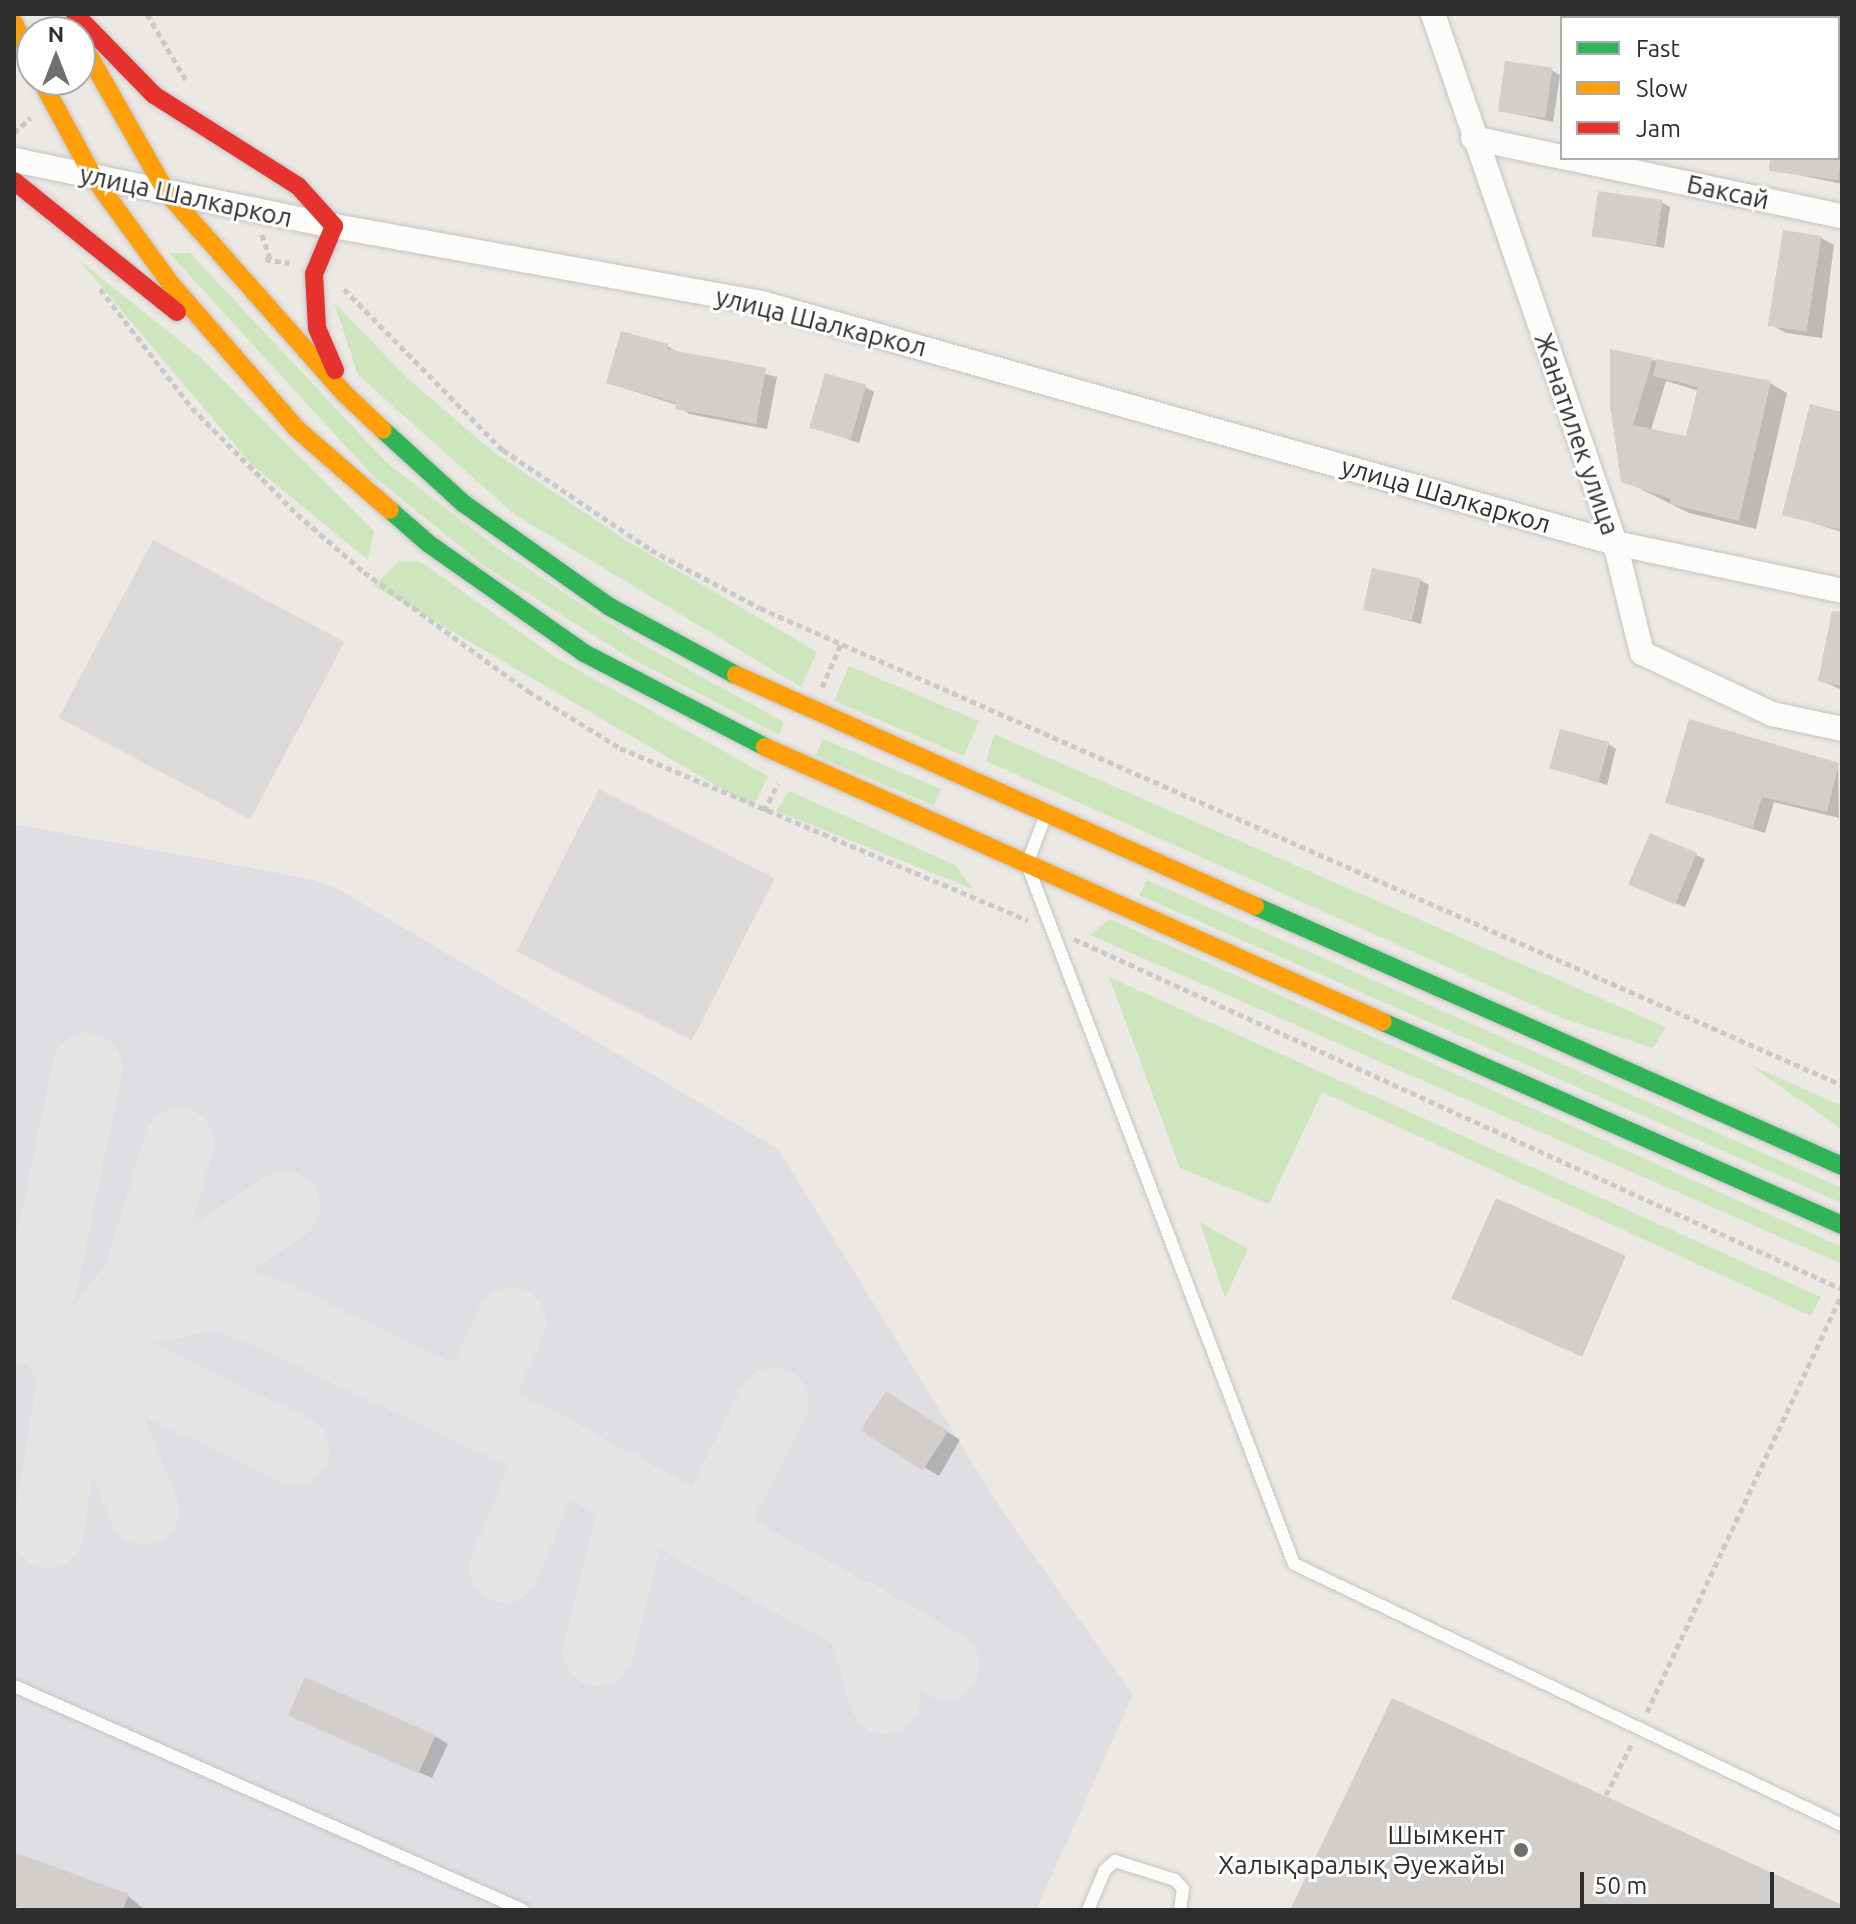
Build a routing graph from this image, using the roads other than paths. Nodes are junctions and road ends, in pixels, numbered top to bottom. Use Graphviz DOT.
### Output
graph roads {
  1 [pos="75,14"];
  2 [pos="1433,14"];
  3 [pos="96,68"];
  4 [pos="50,96"];
  5 [pos="1473,138"];
  6 [pos="1560,156"];
  7 [pos="14,160"];
  8 [pos="1579,160"];
  9 [pos="94,178"];
  10 [pos="14,181"];
  11 [pos="167,193"];
  12 [pos="1842,216"];
  13 [pos="334,226"];
  14 [pos="240,361"];
  15 [pos="345,394"];
  16 [pos="1615,543"];
  17 [pos="1842,591"];
  18 [pos="1842,729"];
  19 [pos="1047,814"];
  20 [pos="1027,864"];
  21 [pos="1842,1166"];
  22 [pos="1842,1225"];
  23 [pos="14,1686"];
  24 [pos="1842,1825"];
  25 [pos="523,1910"];
  26 [pos="1088,1910"];
  27 [pos="1180,1910"];
  1 -- 13 [label="street"];
  2 -- 5 [label="street, Жанатилек улица"];
  3 -- 11 [label="street"];
  4 -- 9 [label="street"];
  5 -- 6 [label="street, Баксай"];
  5 -- 16 [label="street, Жанатилек улица"];
  7 -- 9 [label="street, улица Шалкаркол"];
  8 -- 12 [label="street, Баксай"];
  9 -- 11 [label="street, улица Шалкаркол"];
  9 -- 14 [label="street"];
  10 -- 14 [label="street"];
  11 -- 13 [label="street, улица Шалкаркол"];
  11 -- 15 [label="street"];
  13 -- 15 [label="street"];
  13 -- 16 [label="street, улица Шалкаркол"];
  14 -- 20 [label="street"];
  15 -- 19 [label="street"];
  16 -- 17 [label="street, улица Шалкаркол"];
  16 -- 18 [label="street, Жанатилек улица"];
  19 -- 20 [label="lane"];
  19 -- 21 [label="street"];
  20 -- 22 [label="street"];
  20 -- 24 [label="lane"];
  23 -- 25 [label="lane"];
  26 -- 27 [label="lane"];
}
